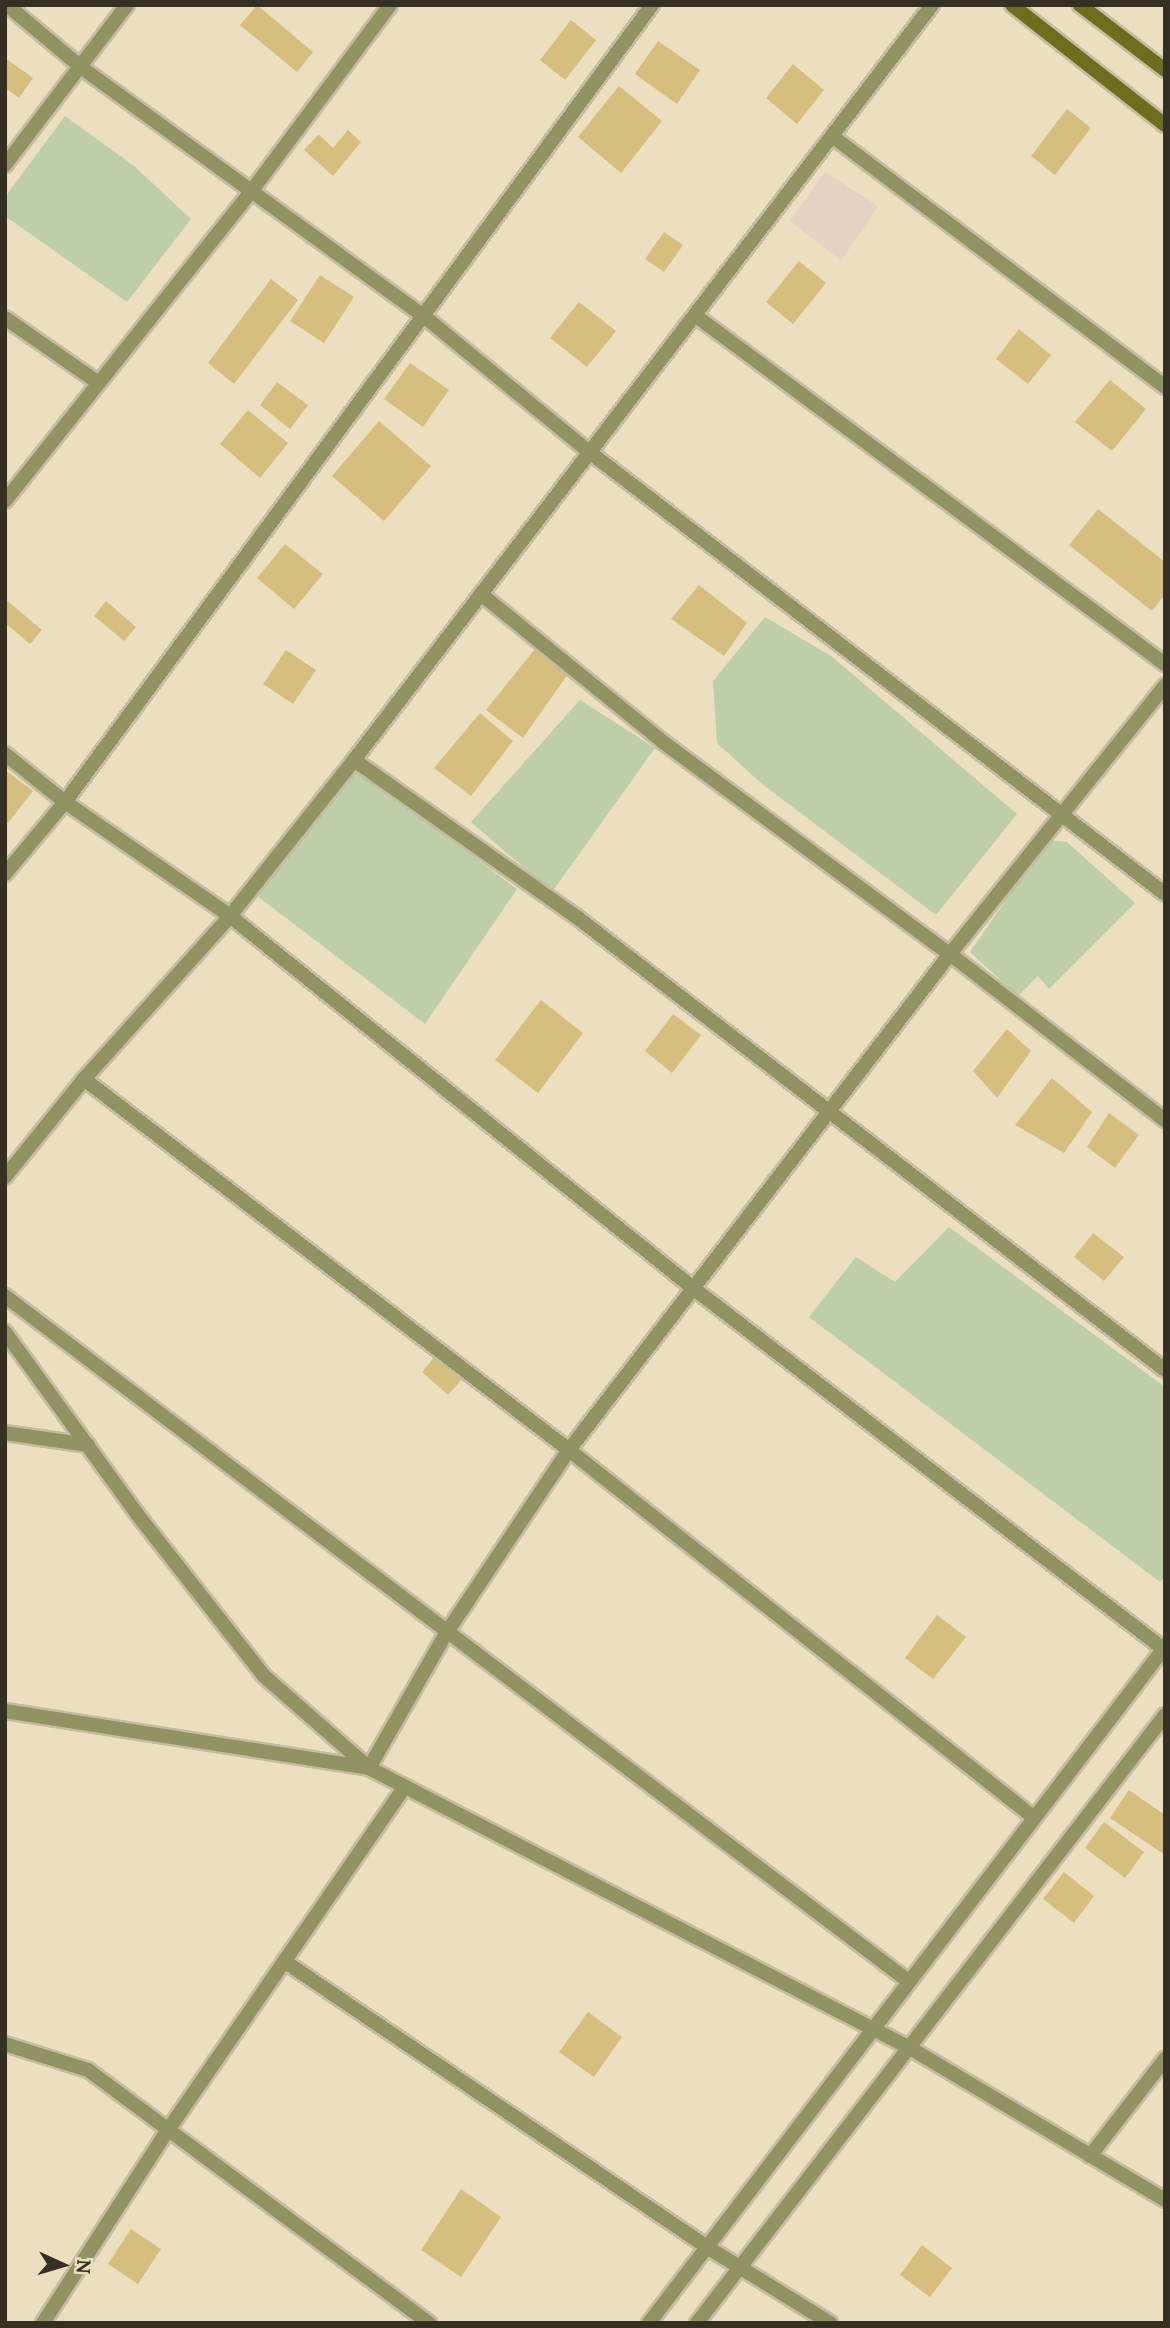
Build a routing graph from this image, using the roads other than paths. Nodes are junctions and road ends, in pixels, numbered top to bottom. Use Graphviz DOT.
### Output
graph roads {
  1 [pos="7,5"];
  2 [pos="127,5"];
  3 [pos="390,5"];
  4 [pos="652,5"];
  5 [pos="932,5"];
  6 [pos="1012,5"];
  7 [pos="1080,5"];
  8 [pos="82,68"];
  9 [pos="1165,70"];
  10 [pos="1165,125"];
  11 [pos="832,136"];
  12 [pos="5,165"];
  13 [pos="250,193"];
  14 [pos="696,316"];
  15 [pos="425,317"];
  16 [pos="5,318"];
  17 [pos="99,383"];
  18 [pos="1165,387"];
  19 [pos="592,454"];
  20 [pos="5,501"];
  21 [pos="481,594"];
  22 [pos="1165,664"];
  23 [pos="1165,686"];
  24 [pos="5,754"];
  25 [pos="354,760"];
  26 [pos="65,803"];
  27 [pos="1062,817"];
  28 [pos="5,874"];
  29 [pos="1165,894"];
  30 [pos="230,916"];
  31 [pos="950,954"];
  32 [pos="84,1079"];
  33 [pos="832,1113"];
  34 [pos="1165,1120"];
  35 [pos="5,1177"];
  36 [pos="693,1288"];
  37 [pos="5,1296"];
  38 [pos="5,1332"];
  39 [pos="1165,1370"];
  40 [pos="5,1433"];
  41 [pos="88,1445"];
  42 [pos="569,1450"];
  43 [pos="447,1632"];
  44 [pos="1164,1648"];
  45 [pos="5,1711"];
  46 [pos="1165,1715"];
  47 [pos="369,1768"];
  48 [pos="404,1788"];
  49 [pos="1032,1816"];
  50 [pos="284,1961"];
  51 [pos="908,1981"];
  52 [pos="875,2029"];
  53 [pos="5,2044"];
  54 [pos="910,2048"];
  55 [pos="1165,2059"];
  56 [pos="168,2130"];
  57 [pos="1090,2155"];
  58 [pos="1165,2200"];
  59 [pos="707,2247"];
  60 [pos="741,2267"];
  61 [pos="43,2323"];
  62 [pos="429,2323"];
  63 [pos="649,2323"];
  64 [pos="697,2323"];
  65 [pos="830,2323"];
  1 -- 8 [label="street"];
  2 -- 8 [label="street"];
  3 -- 13 [label="street"];
  4 -- 15 [label="street"];
  5 -- 11 [label="street"];
  6 -- 10 [label="main road"];
  7 -- 9 [label="main road"];
  8 -- 12 [label="street"];
  8 -- 13 [label="street"];
  11 -- 14 [label="street"];
  11 -- 18 [label="street"];
  13 -- 15 [label="street"];
  13 -- 17 [label="street"];
  14 -- 19 [label="street"];
  14 -- 22 [label="street"];
  15 -- 19 [label="street"];
  15 -- 26 [label="street"];
  16 -- 17 [label="street"];
  17 -- 20 [label="street"];
  19 -- 21 [label="street"];
  19 -- 27 [label="street"];
  21 -- 25 [label="street"];
  21 -- 31 [label="street"];
  23 -- 27 [label="street"];
  24 -- 26 [label="street"];
  25 -- 30 [label="street"];
  25 -- 33 [label="street"];
  26 -- 28 [label="street"];
  26 -- 30 [label="street"];
  27 -- 29 [label="street"];
  27 -- 31 [label="street"];
  30 -- 32 [label="street"];
  30 -- 36 [label="street"];
  31 -- 33 [label="street"];
  31 -- 34 [label="street"];
  32 -- 35 [label="street"];
  32 -- 42 [label="street"];
  33 -- 36 [label="street"];
  33 -- 39 [label="street"];
  36 -- 42 [label="street"];
  36 -- 44 [label="street"];
  37 -- 43 [label="street"];
  38 -- 41 [label="street"];
  40 -- 41 [label="street"];
  41 -- 47 [label="street"];
  42 -- 43 [label="street"];
  42 -- 49 [label="street"];
  43 -- 47 [label="street"];
  43 -- 51 [label="street"];
  44 -- 49 [label="street"];
  45 -- 47 [label="street"];
  46 -- 54 [label="street"];
  47 -- 48 [label="street"];
  48 -- 50 [label="street"];
  48 -- 52 [label="street"];
  49 -- 51 [label="street"];
  50 -- 56 [label="street"];
  50 -- 59 [label="street"];
  51 -- 52 [label="street"];
  52 -- 54 [label="street"];
  52 -- 59 [label="street"];
  53 -- 56 [label="street"];
  54 -- 57 [label="street"];
  54 -- 60 [label="street"];
  55 -- 57 [label="street"];
  56 -- 61 [label="street"];
  56 -- 62 [label="street"];
  57 -- 58 [label="street"];
  59 -- 60 [label="street"];
  59 -- 63 [label="street"];
  60 -- 64 [label="street"];
  60 -- 65 [label="street"];
}
